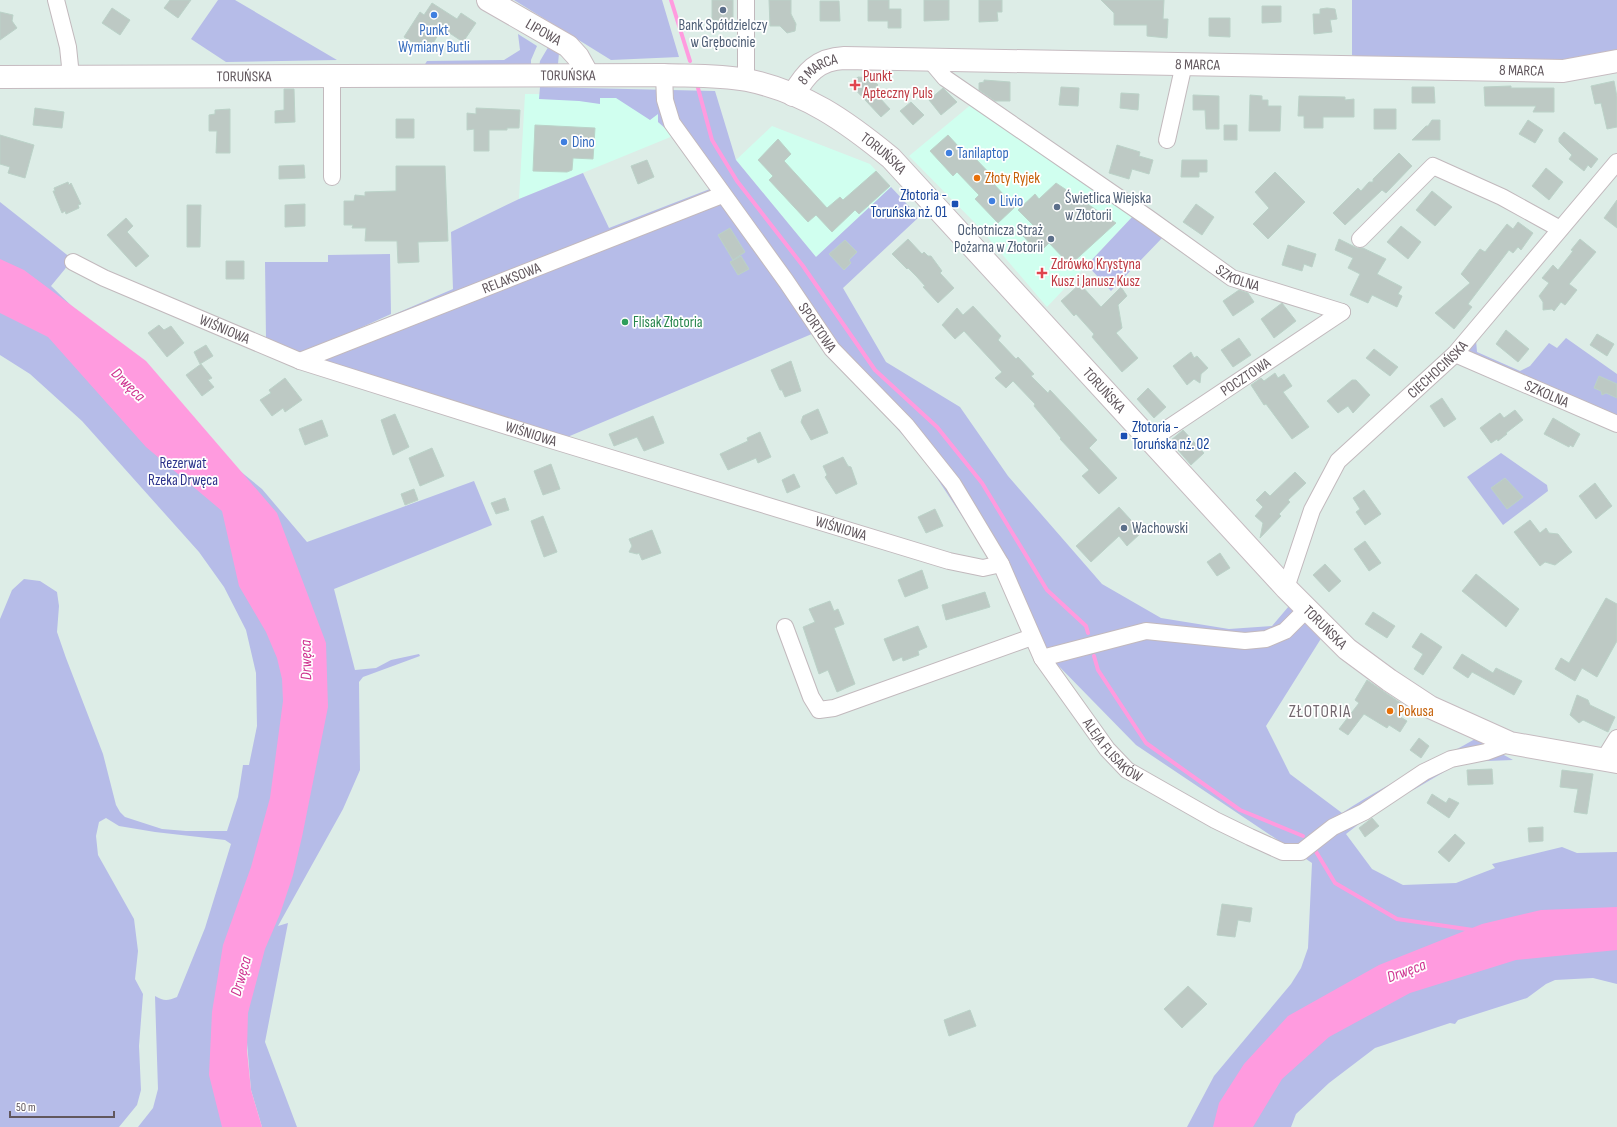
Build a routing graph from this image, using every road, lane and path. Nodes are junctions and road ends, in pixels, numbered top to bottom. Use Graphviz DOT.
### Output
graph roads {
  1 [pos="56,0"];
  2 [pos="488,0"];
  3 [pos="746,0"];
  4 [pos="929,59"];
  5 [pos="1617,62"];
  6 [pos="1184,64"];
  7 [pos="588,75"];
  8 [pos="664,75"];
  9 [pos="0,76"];
  10 [pos="71,76"];
  11 [pos="332,77"];
  12 [pos="746,80"];
  13 [pos="793,95"];
  14 [pos="1167,140"];
  15 [pos="1617,162"];
  16 [pos="332,177"];
  17 [pos="722,195"];
  18 [pos="1560,229"];
  19 [pos="1360,239"];
  20 [pos="73,262"];
  21 [pos="1342,312"];
  22 [pos="1455,354"];
  23 [pos="300,361"];
  24 [pos="1617,424"];
  25 [pos="1149,441"];
  26 [pos="1001,564"];
  27 [pos="1286,588"];
  28 [pos="1307,609"];
  29 [pos="785,627"];
  30 [pos="1032,637"];
  31 [pos="1042,658"];
  32 [pos="1617,738"];
  33 [pos="1510,743"];
  34 [pos="1610,761"];
  1 -- 10 [label="street"];
  2 -- 7 [label="main road, LIPOWA"];
  3 -- 12 [label="street"];
  4 -- 6 [label="main road, 8 MARCA"];
  4 -- 13 [label="main road, 8 MARCA"];
  4 -- 21 [label="street, SZKOLNA"];
  5 -- 6 [label="main road, 8 MARCA"];
  6 -- 14 [label="street"];
  7 -- 8 [label="main road, TORUŃSKA"];
  7 -- 11 [label="main road, TORUŃSKA"];
  8 -- 12 [label="main road, TORUŃSKA"];
  8 -- 17 [label="street, SPORTOWA"];
  9 -- 10 [label="main road, TORUŃSKA"];
  10 -- 11 [label="main road, TORUŃSKA"];
  11 -- 16 [label="street"];
  12 -- 13 [label="main road, TORUŃSKA"];
  13 -- 25 [label="main road, TORUŃSKA"];
  15 -- 18 [label="street, CIECHOCIŃSKA"];
  17 -- 23 [label="street, RELAKSOWA"];
  17 -- 26 [label="street, SPORTOWA"];
  18 -- 19 [label="street"];
  18 -- 22 [label="street, CIECHOCIŃSKA"];
  20 -- 23 [label="street, WIŚNIOWA"];
  21 -- 25 [label="street, POCZTOWA"];
  22 -- 24 [label="street, SZKOLNA"];
  22 -- 27 [label="street, CIECHOCIŃSKA"];
  23 -- 26 [label="street, WIŚNIOWA"];
  25 -- 27 [label="main road, TORUŃSKA"];
  26 -- 30 [label="street, ALEJA FLISAKÓW"];
  27 -- 28 [label="main road, TORUŃSKA"];
  28 -- 31 [label="street"];
  28 -- 33 [label="main road, TORUŃSKA"];
  29 -- 30 [label="street"];
  30 -- 31 [label="street, ALEJA FLISAKÓW"];
  31 -- 33 [label="street, ALEJA FLISAKÓW"];
  32 -- 34 [label="street"];
  33 -- 34 [label="main road, TORUŃSKA"];
}
